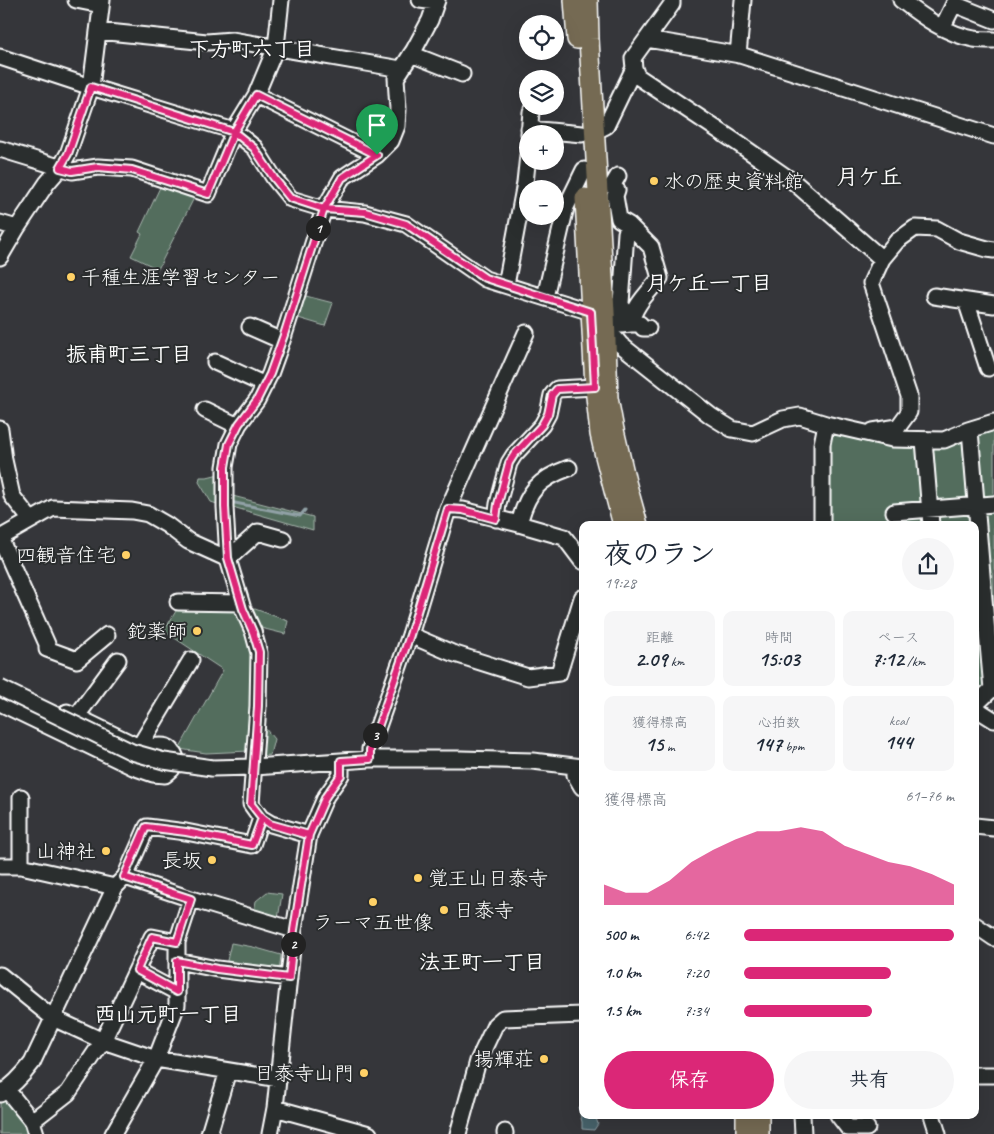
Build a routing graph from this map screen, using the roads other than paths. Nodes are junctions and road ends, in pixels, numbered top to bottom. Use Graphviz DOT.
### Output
graph roads {
  1 [pos="76,0"];
  2 [pos="281,0"];
  3 [pos="420,0"];
  4 [pos="574,0"];
  5 [pos="588,0"];
  6 [pos="672,0"];
  7 [pos="743,0"];
  8 [pos="902,0"];
  9 [pos="436,1"];
  10 [pos="102,3"];
  11 [pos="994,20"];
  12 [pos="942,28"];
  13 [pos="98,31"];
  14 [pos="647,39"];
  15 [pos="994,40"];
  16 [pos="276,47"];
  17 [pos="411,54"];
  18 [pos="738,55"];
  19 [pos="0,56"];
  20 [pos="634,68"];
  21 [pos="401,69"];
  22 [pos="462,74"];
  23 [pos="91,87"];
  24 [pos="256,95"];
  25 [pos="234,132"];
  26 [pos="564,132"];
  27 [pos="588,133"];
  28 [pos="994,136"];
  29 [pos="0,149"];
  30 [pos="377,155"];
  31 [pos="60,168"];
  32 [pos="584,170"];
  33 [pos="618,176"];
  34 [pos="564,200"];
  35 [pos="324,209"];
  36 [pos="0,223"];
  37 [pos="519,225"];
  38 [pos="557,225"];
  39 [pos="629,225"];
  40 [pos="17,228"];
  41 [pos="994,250"];
  42 [pos="0,258"];
  43 [pos="882,259"];
  44 [pos="506,285"];
  45 [pos="934,296"];
  46 [pos="545,297"];
  47 [pos="966,301"];
  48 [pos="994,305"];
  49 [pos="605,309"];
  50 [pos="631,324"];
  51 [pos="250,327"];
  52 [pos="648,328"];
  53 [pos="606,331"];
  54 [pos="526,333"];
  55 [pos="282,342"];
  56 [pos="215,362"];
  57 [pos="988,368"];
  58 [pos="265,385"];
  59 [pos="595,387"];
  60 [pos="205,410"];
  61 [pos="826,424"];
  62 [pos="238,426"];
  63 [pos="993,426"];
  64 [pos="0,429"];
  65 [pos="970,430"];
  66 [pos="863,433"];
  67 [pos="924,440"];
  68 [pos="568,468"];
  69 [pos="5,489"];
  70 [pos="994,504"];
  71 [pos="977,506"];
  72 [pos="448,509"];
  73 [pos="894,512"];
  74 [pos="931,517"];
  75 [pos="496,519"];
  76 [pos="31,520"];
  77 [pos="622,521"];
  78 [pos="637,521"];
  79 [pos="822,521"];
  80 [pos="977,521"];
  81 [pos="519,524"];
  82 [pos="0,538"];
  83 [pos="284,539"];
  84 [pos="579,557"];
  85 [pos="228,558"];
  86 [pos="979,576"];
  87 [pos="980,599"];
  88 [pos="178,602"];
  89 [pos="241,603"];
  90 [pos="579,608"];
  91 [pos="108,635"];
  92 [pos="410,635"];
  93 [pos="47,649"];
  94 [pos="118,660"];
  95 [pos="191,660"];
  96 [pos="62,667"];
  97 [pos="0,680"];
  98 [pos="0,688"];
  99 [pos="993,688"];
  100 [pos="979,702"];
  101 [pos="0,703"];
  102 [pos="979,709"];
  103 [pos="76,717"];
  104 [pos="994,720"];
  105 [pos="139,747"];
  106 [pos="370,759"];
  107 [pos="341,761"];
  108 [pos="254,767"];
  109 [pos="579,767"];
  110 [pos="579,782"];
  111 [pos="21,797"];
  112 [pos="262,818"];
  113 [pos="979,826"];
  114 [pos="994,828"];
  115 [pos="309,835"];
  116 [pos="21,866"];
  117 [pos="2,870"];
  118 [pos="120,882"];
  119 [pos="191,899"];
  120 [pos="979,928"];
  121 [pos="294,930"];
  122 [pos="994,938"];
  123 [pos="177,942"];
  124 [pos="177,961"];
  125 [pos="137,970"];
  126 [pos="0,975"];
  127 [pos="289,978"];
  128 [pos="177,992"];
  129 [pos="579,1010"];
  130 [pos="53,1018"];
  131 [pos="103,1041"];
  132 [pos="156,1059"];
  133 [pos="228,1071"];
  134 [pos="979,1075"];
  135 [pos="994,1075"];
  136 [pos="279,1078"];
  137 [pos="3,1092"];
  138 [pos="275,1108"];
  139 [pos="746,1119"];
  140 [pos="759,1119"];
  141 [pos="802,1119"];
  142 [pos="841,1119"];
  143 [pos="933,1119"];
  144 [pos="34,1127"];
  145 [pos="867,1128"];
  146 [pos="348,1131"];
  147 [pos="113,1134"];
  148 [pos="209,1134"];
  149 [pos="270,1134"];
  150 [pos="369,1134"];
  151 [pos="458,1134"];
  152 [pos="746,1134"];
  153 [pos="759,1134"];
  154 [pos="803,1134"];
  155 [pos="938,1134"];
  1 -- 10 [label="street"];
  2 -- 16 [label="street"];
  3 -- 9 [label="street"];
  4 -- 27 [label="main road"];
  5 -- 27 [label="main road"];
  6 -- 14 [label="street"];
  7 -- 18 [label="street"];
  8 -- 12 [label="street"];
  9 -- 17 [label="street"];
  10 -- 13 [label="street"];
  11 -- 12 [label="street"];
  12 -- 15 [label="street"];
  13 -- 16 [label="street"];
  13 -- 23 [label="street"];
  14 -- 18 [label="street"];
  14 -- 20 [label="street"];
  16 -- 21 [label="street"];
  16 -- 24 [label="street"];
  17 -- 21 [label="street"];
  17 -- 22 [label="street"];
  18 -- 28 [label="street"];
  19 -- 23 [label="street"];
  20 -- 27 [label="street"];
  20 -- 43 [label="street"];
  21 -- 30 [label="street"];
  23 -- 25 [label="street"];
  23 -- 31 [label="street"];
  24 -- 25 [label="street"];
  24 -- 30 [label="street"];
  25 -- 31 [label="street"];
  25 -- 35 [label="street"];
  26 -- 27 [label="street"];
  27 -- 32 [label="main road"];
  27 -- 49 [label="main road"];
  29 -- 31 [label="street"];
  30 -- 35 [label="street"];
  31 -- 40 [label="street"];
  32 -- 34 [label="street"];
  32 -- 49 [label="main road"];
  33 -- 39 [label="street"];
  35 -- 44 [label="street"];
  35 -- 55 [label="street"];
  36 -- 40 [label="street"];
  37 -- 44 [label="street"];
  38 -- 46 [label="street"];
  39 -- 49 [label="street"];
  39 -- 50 [label="street"];
  40 -- 42 [label="street"];
  41 -- 43 [label="street"];
  43 -- 66 [label="street"];
  44 -- 46 [label="street"];
  45 -- 47 [label="street"];
  46 -- 49 [label="street"];
  47 -- 48 [label="street"];
  47 -- 57 [label="street"];
  49 -- 50 [label="street"];
  49 -- 53 [label="main road"];
  49 -- 59 [label="main road"];
  50 -- 52 [label="street"];
  51 -- 55 [label="street"];
  53 -- 61 [label="street"];
  53 -- 78 [label="main road"];
  54 -- 72 [label="street"];
  55 -- 58 [label="street"];
  56 -- 58 [label="street"];
  58 -- 62 [label="street"];
  59 -- 75 [label="street"];
  59 -- 77 [label="main road"];
  60 -- 62 [label="street"];
  61 -- 66 [label="street"];
  61 -- 79 [label="street"];
  62 -- 85 [label="street"];
  63 -- 65 [label="street"];
  64 -- 69 [label="street"];
  65 -- 67 [label="street"];
  65 -- 71 [label="street"];
  66 -- 67 [label="street"];
  67 -- 74 [label="street"];
  68 -- 81 [label="street"];
  69 -- 76 [label="street"];
  70 -- 71 [label="street"];
  71 -- 74 [label="street"];
  71 -- 80 [label="street"];
  72 -- 75 [label="street"];
  72 -- 92 [label="street"];
  73 -- 74 [label="street"];
  75 -- 81 [label="street"];
  76 -- 82 [label="street"];
  76 -- 85 [label="street"];
  81 -- 84 [label="street"];
  82 -- 93 [label="street"];
  83 -- 85 [label="street"];
  85 -- 89 [label="street"];
  86 -- 87 [label="street"];
  87 -- 99 [label="street"];
  88 -- 89 [label="street"];
  89 -- 108 [label="street"];
  90 -- 92 [label="street"];
  91 -- 93 [label="street"];
  92 -- 106 [label="street"];
  93 -- 96 [label="street"];
  94 -- 103 [label="street"];
  95 -- 105 [label="street"];
  97 -- 103 [label="street"];
  98 -- 108 [label="street, bridge"];
  99 -- 100 [label="street"];
  101 -- 105 [label="street"];
  102 -- 104 [label="street"];
  103 -- 105 [label="street"];
  106 -- 107 [label="street"];
  106 -- 109 [label="street"];
  107 -- 108 [label="street"];
  107 -- 115 [label="street"];
  108 -- 112 [label="street"];
  109 -- 110 [label="street"];
  111 -- 116 [label="street"];
  112 -- 115 [label="street"];
  112 -- 118 [label="street"];
  113 -- 114 [label="street"];
  115 -- 121 [label="street"];
  116 -- 117 [label="street"];
  116 -- 118 [label="street"];
  118 -- 119 [label="street"];
  118 -- 130 [label="street"];
  119 -- 121 [label="street"];
  119 -- 123 [label="street"];
  120 -- 122 [label="street"];
  121 -- 127 [label="street"];
  123 -- 124 [label="street"];
  123 -- 125 [label="street"];
  124 -- 127 [label="street"];
  124 -- 128 [label="street"];
  125 -- 128 [label="street"];
  125 -- 131 [label="street"];
  126 -- 130 [label="street"];
  127 -- 136 [label="street"];
  128 -- 132 [label="street"];
  129 -- 151 [label="street"];
  130 -- 131 [label="street"];
  130 -- 137 [label="street"];
  131 -- 132 [label="street"];
  131 -- 144 [label="street"];
  132 -- 133 [label="street"];
  132 -- 147 [label="street"];
  133 -- 136 [label="street"];
  133 -- 148 [label="street"];
  134 -- 135 [label="street"];
  136 -- 138 [label="street"];
  137 -- 144 [label="street"];
  138 -- 146 [label="street"];
  138 -- 149 [label="street"];
  139 -- 152 [label="main road"];
  140 -- 153 [label="main road"];
  141 -- 154 [label="street"];
  142 -- 145 [label="street"];
  143 -- 155 [label="street"];
  146 -- 150 [label="street"];
}
